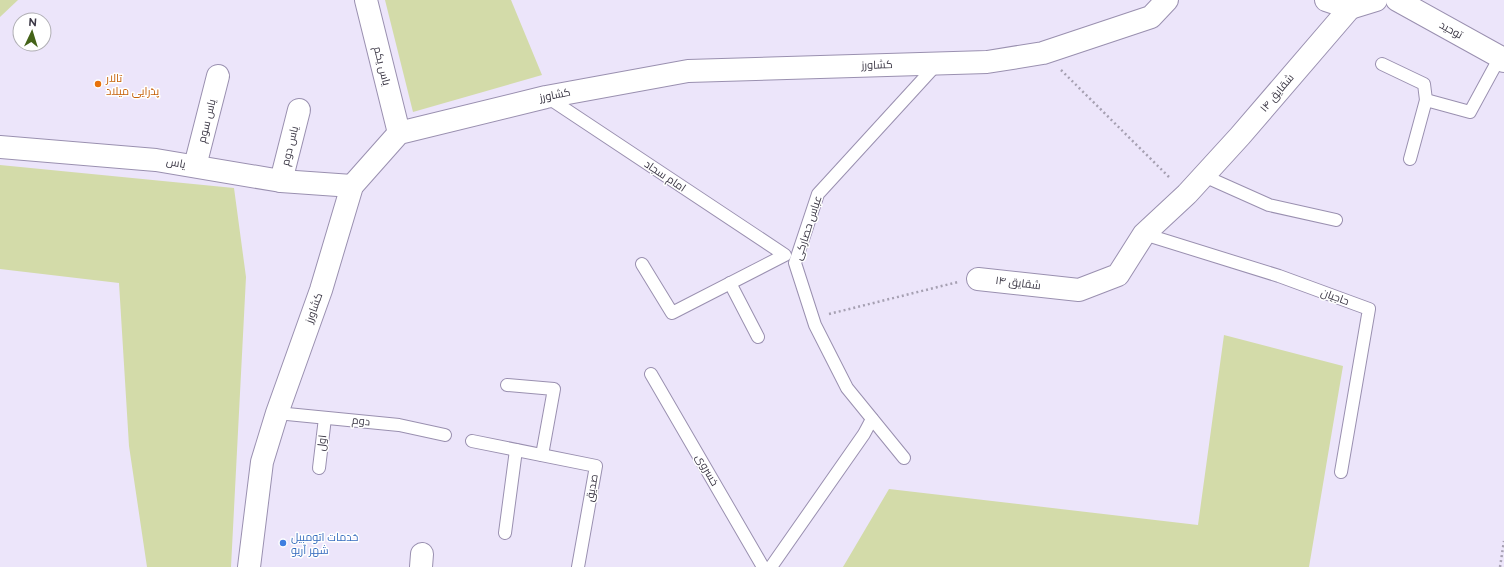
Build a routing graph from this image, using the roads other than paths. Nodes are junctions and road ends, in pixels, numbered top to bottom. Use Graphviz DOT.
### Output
graph roads {
  1 [pos="366,0"];
  2 [pos="1167,0"];
  3 [pos="1326,0"];
  4 [pos="1376,0"];
  5 [pos="1397,0"];
  6 [pos="1350,8"];
  7 [pos="1503,56"];
  8 [pos="938,63"];
  9 [pos="1382,64"];
  10 [pos="218,76"];
  11 [pos="546,96"];
  12 [pos="1426,100"];
  13 [pos="299,110"];
  14 [pos="399,133"];
  15 [pos="0,147"];
  16 [pos="1410,159"];
  17 [pos="196,166"];
  18 [pos="1204,176"];
  19 [pos="281,181"];
  20 [pos="352,186"];
  21 [pos="1336,220"];
  22 [pos="1144,234"];
  23 [pos="642,264"];
  24 [pos="978,279"];
  25 [pos="730,284"];
  26 [pos="758,337"];
  27 [pos="651,374"];
  28 [pos="507,385"];
  29 [pos="277,413"];
  30 [pos="325,418"];
  31 [pos="872,419"];
  32 [pos="445,435"];
  33 [pos="472,440"];
  34 [pos="516,450"];
  35 [pos="542,455"];
  36 [pos="904,458"];
  37 [pos="319,468"];
  38 [pos="1340,472"];
  39 [pos="505,533"];
  40 [pos="249,567"];
  41 [pos="578,567"];
  42 [pos="763,567"];
  43 [pos="771,567"];
  1 -- 14 [label="street, یاس یکم"];
  2 -- 8 [label="street, کشاورز"];
  3 -- 6 [label="street"];
  4 -- 6 [label="street"];
  5 -- 7 [label="street, توحید"];
  6 -- 18 [label="street, شقایق ۱۴"];
  7 -- 12 [label="lane"];
  8 -- 11 [label="street, کشاورز"];
  8 -- 31 [label="lane, عباس حصارکی"];
  9 -- 12 [label="lane"];
  10 -- 17 [label="street, یاس سوم"];
  11 -- 14 [label="street, کشاورز"];
  11 -- 25 [label="lane, امام سجاد"];
  12 -- 16 [label="lane"];
  13 -- 19 [label="street, یاس دوم"];
  14 -- 20 [label="street, کشاورز"];
  15 -- 17 [label="street, یاس"];
  17 -- 19 [label="street, یاس"];
  18 -- 21 [label="lane"];
  18 -- 22 [label="street, شقایق ۱۴"];
  19 -- 20 [label="street, یاس"];
  20 -- 29 [label="street, کشاورز"];
  22 -- 24 [label="street, شقایق ۱۴"];
  22 -- 38 [label="lane, حاجیان"];
  23 -- 25 [label="lane"];
  25 -- 26 [label="lane"];
  27 -- 42 [label="lane, خسروی"];
  28 -- 35 [label="lane"];
  29 -- 30 [label="lane, دوم"];
  29 -- 40 [label="street, کشاورز"];
  30 -- 32 [label="lane, دوم"];
  30 -- 37 [label="lane, اول"];
  31 -- 36 [label="lane, عباس حصارکی"];
  31 -- 43 [label="lane"];
  33 -- 34 [label="lane, صدیق"];
  34 -- 35 [label="lane, صدیق"];
  34 -- 39 [label="lane"];
  35 -- 41 [label="lane, صدیق"];
}
